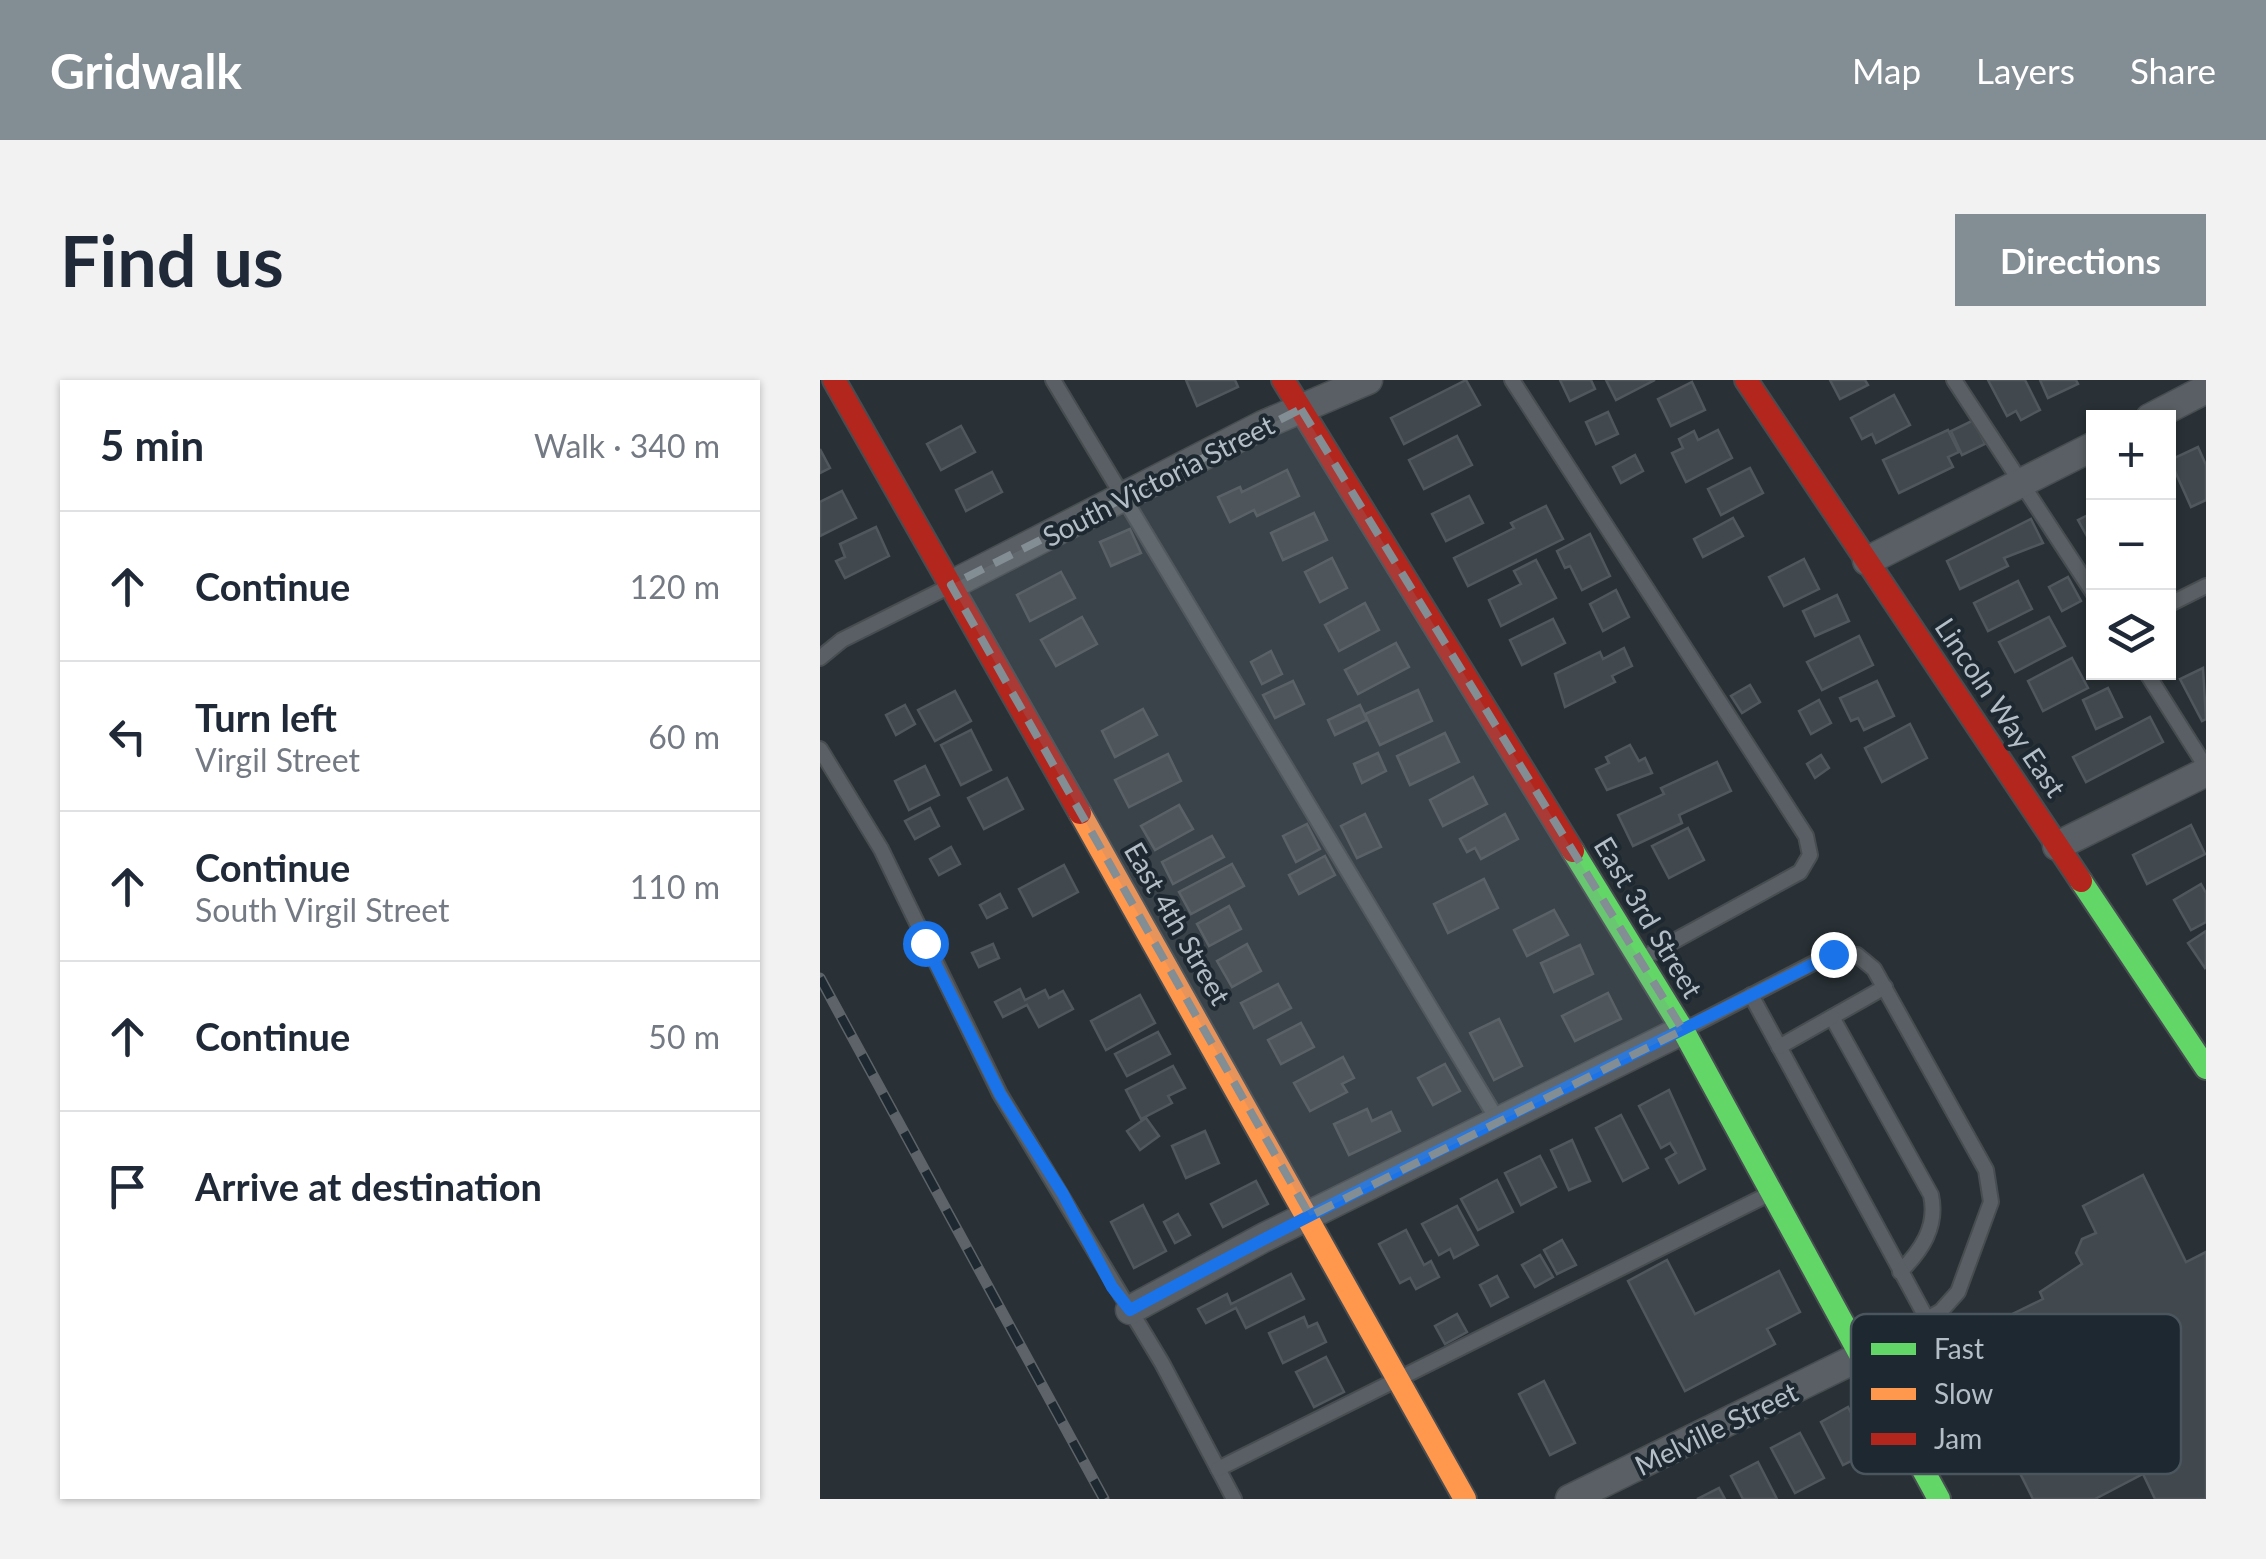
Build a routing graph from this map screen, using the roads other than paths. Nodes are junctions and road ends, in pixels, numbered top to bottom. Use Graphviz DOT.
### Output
graph roads {
  1 [pos="834,380"];
  2 [pos="1053,380"];
  3 [pos="1282,380"];
  4 [pos="1368,380"];
  5 [pos="1512,380"];
  6 [pos="1746,380"];
  7 [pos="1954,380"];
  8 [pos="2204,389"];
  9 [pos="1300,409"];
  10 [pos="2165,410"];
  11 [pos="2086,450"];
  12 [pos="2022,482"];
  13 [pos="1122,498"];
  14 [pos="1867,562"];
  15 [pos="950,585"];
  16 [pos="2206,586"];
  17 [pos="2091,590"];
  18 [pos="2176,601"];
  19 [pos="820,658"];
  20 [pos="2151,680"];
  21 [pos="820,749"];
  22 [pos="2206,770"];
  23 [pos="2058,846"];
  24 [pos="1640,960"];
  25 [pos="1884,987"];
  26 [pos="1751,995"];
  27 [pos="1832,1016"];
  28 [pos="1683,1030"];
  29 [pos="1779,1047"];
  30 [pos="2206,1068"];
  31 [pos="1500,1124"];
  32 [pos="1771,1192"];
  33 [pos="1310,1216"];
  34 [pos="1900,1272"];
  35 [pos="1130,1310"];
  36 [pos="1924,1314"];
  37 [pos="1936,1314"];
  38 [pos="1851,1338"];
  39 [pos="1851,1361"];
  40 [pos="1400,1381"];
  41 [pos="1218,1469"];
  42 [pos="1925,1474"];
  43 [pos="1234,1499"];
  44 [pos="1465,1499"];
  45 [pos="1570,1499"];
  46 [pos="1939,1499"];
  1 -- 15 [label="street, East 4th Street"];
  2 -- 13 [label="lane"];
  3 -- 9 [label="street, East 3rd Street"];
  4 -- 9 [label="street, South Victoria Street"];
  5 -- 24 [label="lane"];
  6 -- 14 [label="street, Lincoln Way East"];
  7 -- 12 [label="lane"];
  8 -- 10 [label="street"];
  9 -- 13 [label="street, South Victoria Street"];
  9 -- 24 [label="street, East 3rd Street"];
  11 -- 12 [label="street"];
  12 -- 14 [label="street"];
  12 -- 17 [label="lane"];
  13 -- 15 [label="street, South Victoria Street"];
  13 -- 31 [label="lane"];
  14 -- 23 [label="street, Lincoln Way East"];
  15 -- 19 [label="lane"];
  15 -- 33 [label="street, East 4th Street"];
  16 -- 18 [label="lane"];
  20 -- 22 [label="lane"];
  21 -- 35 [label="lane"];
  22 -- 23 [label="street"];
  23 -- 30 [label="street, Lincoln Way East"];
  24 -- 28 [label="street, East 3rd Street"];
  25 -- 26 [label="lane"];
  25 -- 27 [label="lane"];
  25 -- 37 [label="lane"];
  26 -- 28 [label="lane"];
  26 -- 29 [label="lane"];
  27 -- 29 [label="lane"];
  27 -- 34 [label="lane"];
  28 -- 31 [label="street"];
  28 -- 32 [label="street, East 3rd Street"];
  29 -- 34 [label="lane"];
  31 -- 33 [label="street"];
  32 -- 38 [label="street, East 3rd Street"];
  32 -- 40 [label="lane"];
  33 -- 35 [label="street"];
  33 -- 40 [label="street, East 4th Street"];
  34 -- 36 [label="lane"];
  35 -- 41 [label="lane"];
  39 -- 45 [label="street, Melville Street"];
  40 -- 41 [label="lane"];
  40 -- 44 [label="street, East 4th Street"];
  41 -- 43 [label="lane"];
  42 -- 46 [label="street, East 3rd Street"];
}
